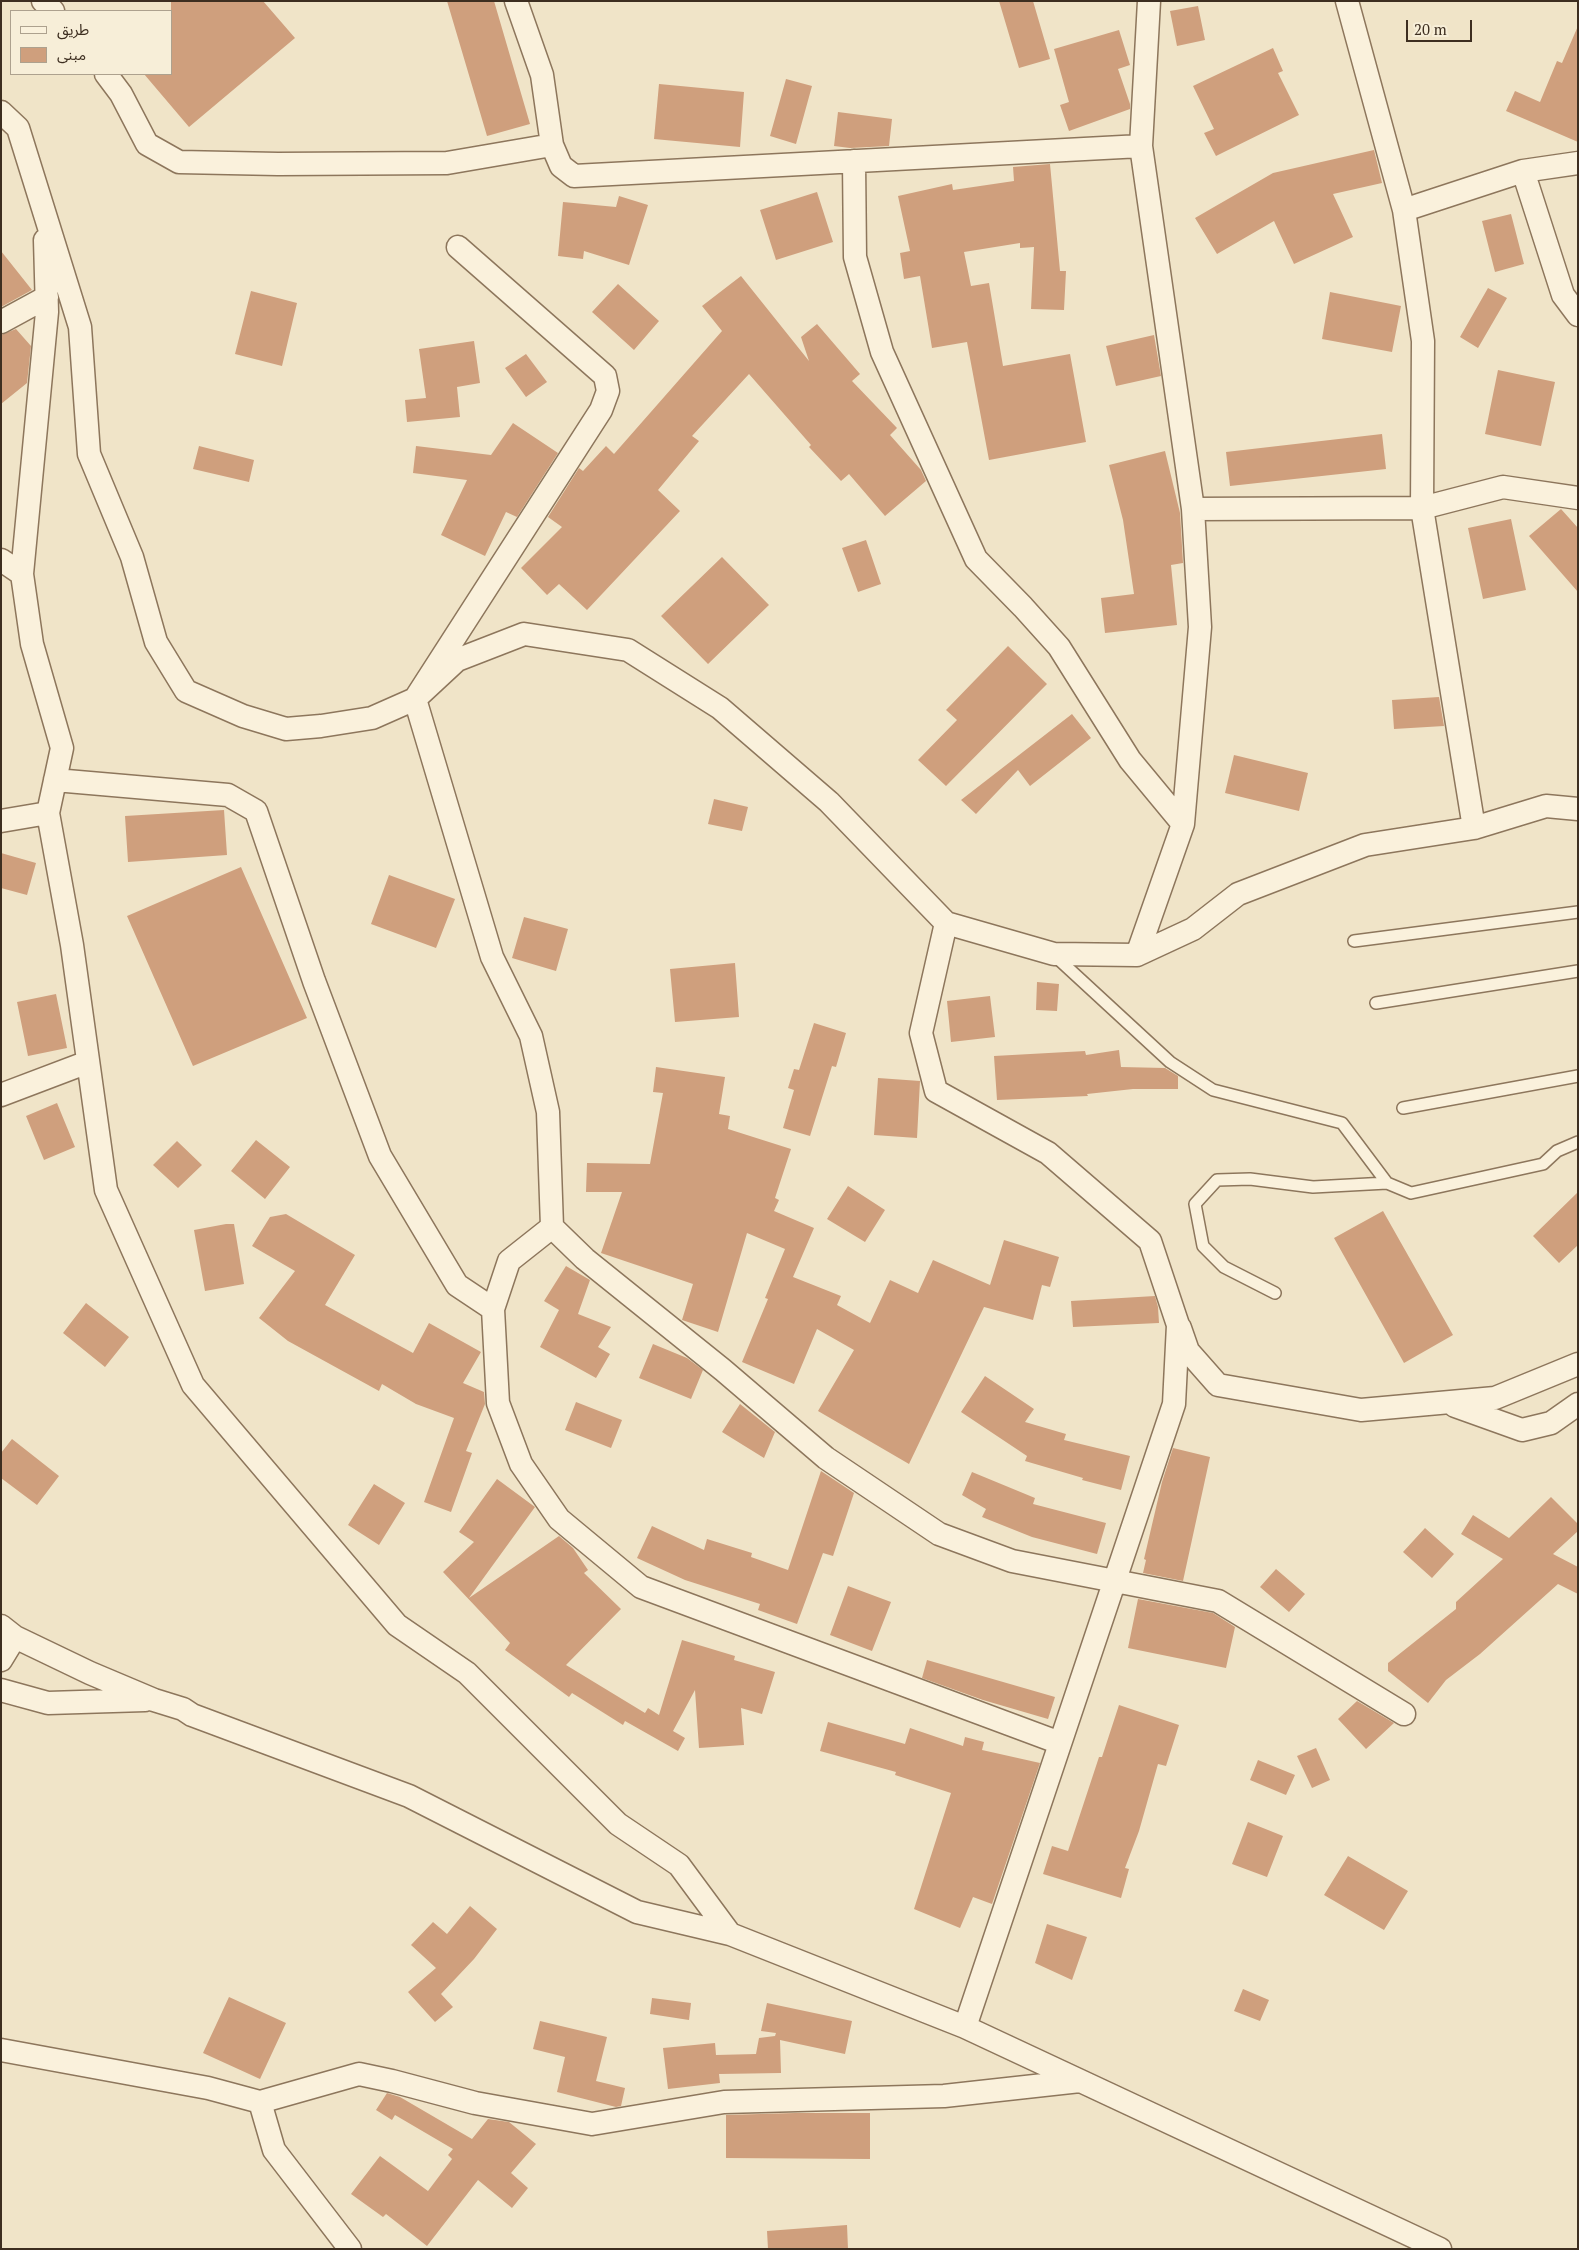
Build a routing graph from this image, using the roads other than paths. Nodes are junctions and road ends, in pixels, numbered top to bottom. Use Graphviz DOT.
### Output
graph roads {
  1 [pos="43,1"];
  2 [pos="516,1"];
  3 [pos="1149,1"];
  4 [pos="1347,1"];
  5 [pos="52,10"];
  6 [pos="107,75"];
  7 [pos="1,112"];
  8 [pos="552,145"];
  9 [pos="1141,146"];
  10 [pos="854,161"];
  11 [pos="1578,163"];
  12 [pos="1523,171"];
  13 [pos="1404,210"];
  14 [pos="44,211"];
  15 [pos="458,246"];
  16 [pos="47,297"];
  17 [pos="1578,315"];
  18 [pos="1,322"];
  19 [pos="1578,498"];
  20 [pos="1422,508"];
  21 [pos="1193,509"];
  22 [pos="1,560"];
  23 [pos="22,574"];
  24 [pos="415,699"];
  25 [pos="55,780"];
  26 [pos="1578,810"];
  27 [pos="48,813"];
  28 [pos="1,821"];
  29 [pos="1183,824"];
  30 [pos="1474,828"];
  31 [pos="1578,912"];
  32 [pos="946,923"];
  33 [pos="1354,941"];
  34 [pos="1054,954"];
  35 [pos="1136,955"];
  36 [pos="1578,971"];
  37 [pos="1376,1003"];
  38 [pos="88,1062"];
  39 [pos="1578,1076"];
  40 [pos="1,1095"];
  41 [pos="1402,1108"];
  42 [pos="1578,1142"];
  43 [pos="1387,1183"];
  44 [pos="552,1227"];
  45 [pos="1150,1241"];
  46 [pos="1274,1294"];
  47 [pos="493,1309"];
  48 [pos="1578,1364"];
  49 [pos="1447,1403"];
  50 [pos="1578,1404"];
  51 [pos="1115,1580"];
  52 [pos="8,1632"];
  53 [pos="1,1660"];
  54 [pos="1,1690"];
  55 [pos="154,1700"];
  56 [pos="1404,1714"];
  57 [pos="1060,1743"];
  58 [pos="730,1934"];
  59 [pos="965,2027"];
  60 [pos="1,2050"];
  61 [pos="1081,2081"];
  62 [pos="260,2102"];
  63 [pos="350,2249"];
  64 [pos="1440,2249"];
  1 -- 5 [label="street"];
  2 -- 8 [label="street"];
  3 -- 9 [label="street"];
  4 -- 13 [label="street"];
  6 -- 8 [label="street"];
  7 -- 14 [label="street"];
  8 -- 10 [label="street"];
  9 -- 10 [label="street"];
  9 -- 21 [label="street"];
  10 -- 29 [label="street"];
  11 -- 12 [label="street"];
  12 -- 13 [label="street"];
  12 -- 17 [label="street"];
  13 -- 20 [label="street"];
  14 -- 16 [label="street"];
  14 -- 24 [label="street"];
  15 -- 24 [label="street"];
  16 -- 18 [label="street"];
  16 -- 23 [label="street"];
  19 -- 20 [label="street"];
  20 -- 21 [label="street"];
  20 -- 30 [label="street"];
  21 -- 29 [label="street"];
  22 -- 23 [label="street"];
  23 -- 25 [label="street"];
  24 -- 32 [label="street"];
  24 -- 44 [label="street"];
  25 -- 27 [label="street"];
  25 -- 47 [label="street"];
  26 -- 30 [label="street"];
  27 -- 28 [label="street"];
  27 -- 38 [label="street"];
  29 -- 35 [label="street"];
  30 -- 35 [label="street"];
  31 -- 33 [label="lane"];
  32 -- 34 [label="street"];
  32 -- 45 [label="street"];
  34 -- 35 [label="street"];
  34 -- 43 [label="lane"];
  36 -- 37 [label="lane"];
  38 -- 40 [label="street"];
  38 -- 58 [label="street"];
  39 -- 41 [label="lane"];
  42 -- 43 [label="lane"];
  43 -- 46 [label="lane"];
  44 -- 47 [label="street"];
  44 -- 51 [label="street"];
  45 -- 49 [label="street"];
  45 -- 51 [label="street"];
  47 -- 57 [label="street"];
  48 -- 49 [label="street"];
  49 -- 50 [label="street"];
  51 -- 56 [label="street"];
  51 -- 57 [label="street"];
  52 -- 53 [label="street"];
  52 -- 55 [label="street"];
  54 -- 55 [label="street"];
  55 -- 58 [label="street"];
  57 -- 59 [label="street"];
  58 -- 59 [label="street"];
  59 -- 61 [label="street"];
  60 -- 62 [label="street"];
  61 -- 62 [label="street"];
  61 -- 64 [label="street"];
  62 -- 63 [label="street"];
}
